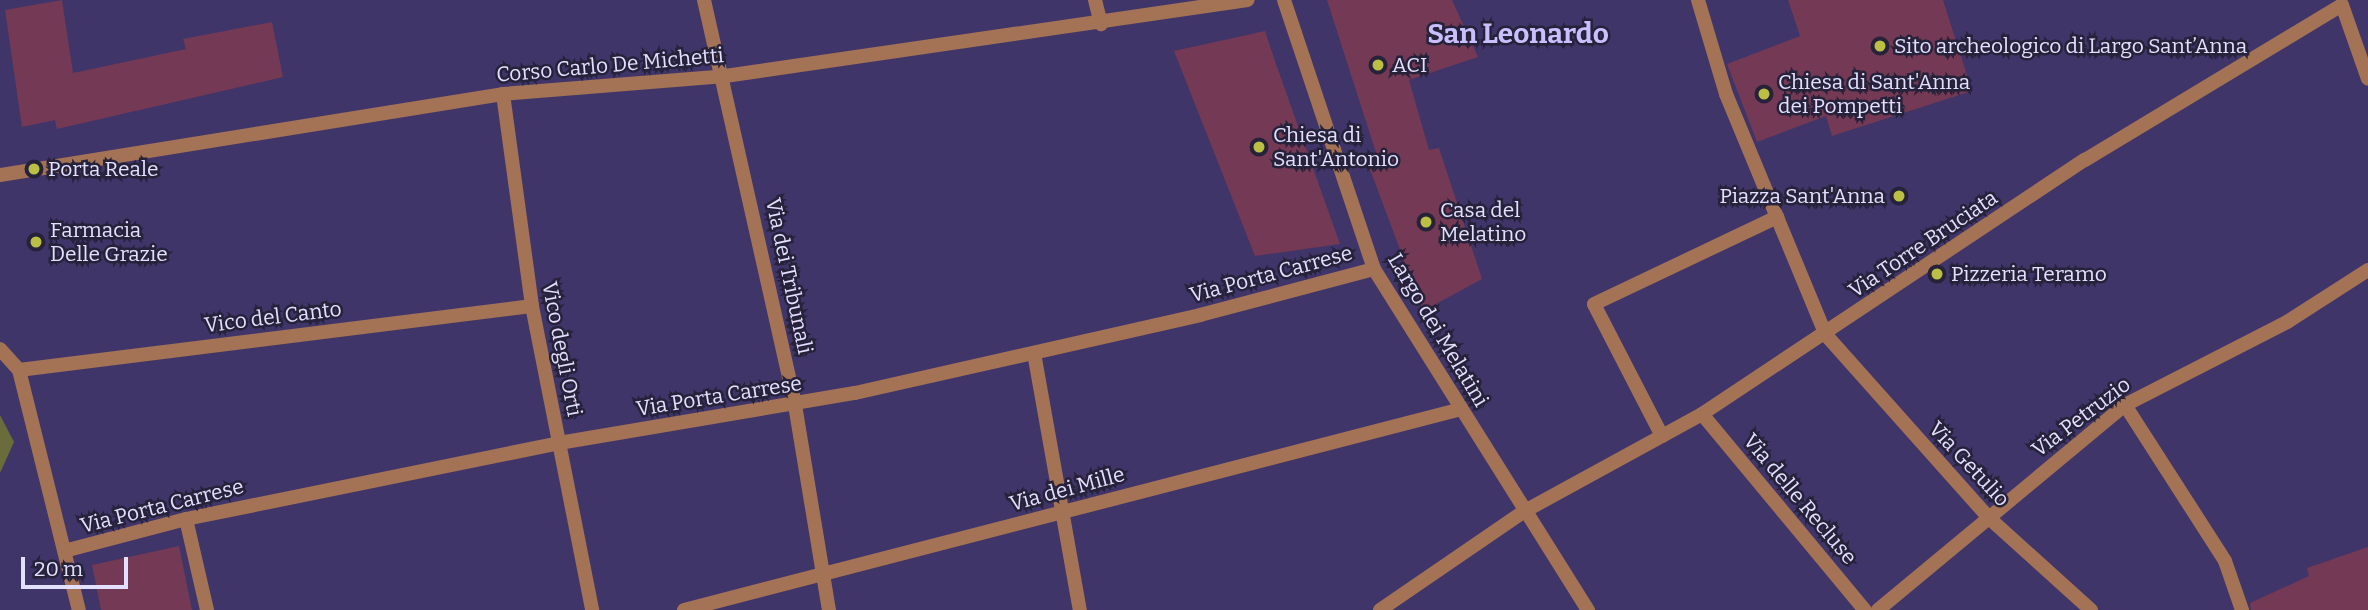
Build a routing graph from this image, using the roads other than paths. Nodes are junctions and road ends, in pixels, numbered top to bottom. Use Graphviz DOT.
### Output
graph roads {
  1 [pos="704,0"];
  2 [pos="1095,0"];
  3 [pos="1248,0"];
  4 [pos="1284,0"];
  5 [pos="1698,0"];
  6 [pos="2341,2"];
  7 [pos="1224,3"];
  8 [pos="1101,24"];
  9 [pos="725,76"];
  10 [pos="2368,79"];
  11 [pos="503,94"];
  12 [pos="0,175"];
  13 [pos="1777,217"];
  14 [pos="1374,269"];
  15 [pos="2368,270"];
  16 [pos="532,306"];
  17 [pos="1826,335"];
  18 [pos="0,349"];
  19 [pos="1034,353"];
  20 [pos="19,370"];
  21 [pos="795,405"];
  22 [pos="2125,405"];
  23 [pos="1461,409"];
  24 [pos="1702,414"];
  25 [pos="1662,436"];
  26 [pos="559,443"];
  27 [pos="1061,512"];
  28 [pos="1523,512"];
  29 [pos="1988,517"];
  30 [pos="186,519"];
  31 [pos="68,550"];
  32 [pos="821,575"];
  33 [pos="79,610"];
  34 [pos="207,610"];
  35 [pos="592,610"];
  36 [pos="684,610"];
  37 [pos="829,610"];
  38 [pos="1080,610"];
  39 [pos="1380,610"];
  40 [pos="1588,610"];
  41 [pos="1865,610"];
  42 [pos="1878,610"];
  43 [pos="2091,610"];
  44 [pos="2242,610"];
  1 -- 9 [label="street, Via dei Tribunali"];
  2 -- 8 [label="street"];
  3 -- 7 [label="street, Corso Carlo De Michetti"];
  4 -- 14 [label="street, Largo dei Melatini"];
  5 -- 13 [label="street, Via Getulio"];
  6 -- 10 [label="street"];
  6 -- 17 [label="street, Via Torre Bruciata"];
  7 -- 8 [label="street, Corso Carlo De Michetti"];
  8 -- 9 [label="street, Corso Carlo De Michetti"];
  9 -- 11 [label="street, Corso Carlo De Michetti"];
  9 -- 21 [label="street, Via dei Tribunali"];
  11 -- 12 [label="street, Corso Carlo De Michetti"];
  11 -- 16 [label="street, Vico degli Orti"];
  13 -- 17 [label="street, Via Getulio"];
  13 -- 25 [label="street"];
  14 -- 19 [label="street, Via Porta Carrese"];
  14 -- 23 [label="street, Largo dei Melatini"];
  15 -- 22 [label="street, Via Petruzio"];
  16 -- 20 [label="street, Vico del Canto"];
  16 -- 26 [label="street, Vico degli Orti"];
  17 -- 24 [label="street, Via Torre Bruciata"];
  17 -- 29 [label="street, Via Getulio"];
  18 -- 20 [label="street"];
  19 -- 21 [label="street, Via Porta Carrese"];
  19 -- 27 [label="street"];
  20 -- 31 [label="street"];
  21 -- 26 [label="street, Via Porta Carrese"];
  21 -- 32 [label="street, Via dei Tribunali"];
  22 -- 29 [label="street, Via Petruzio"];
  22 -- 44 [label="street"];
  23 -- 27 [label="street, Via dei Mille"];
  23 -- 28 [label="street, Largo dei Melatini"];
  24 -- 25 [label="street, Via Torre Bruciata"];
  24 -- 41 [label="street, Via delle Recluse"];
  25 -- 28 [label="street, Via Torre Bruciata"];
  26 -- 30 [label="street, Via Porta Carrese"];
  26 -- 35 [label="street, Vico degli Orti"];
  27 -- 32 [label="street, Via dei Mille"];
  27 -- 38 [label="street"];
  28 -- 39 [label="street, Via Torre Bruciata"];
  28 -- 40 [label="street, Largo dei Melatini"];
  29 -- 42 [label="street, Via Petruzio"];
  29 -- 43 [label="street, Via Getulio"];
  30 -- 31 [label="street, Via Porta Carrese"];
  30 -- 34 [label="street"];
  31 -- 33 [label="street"];
  32 -- 36 [label="street, Via dei Mille"];
  32 -- 37 [label="street, Via dei Tribunali"];
}
